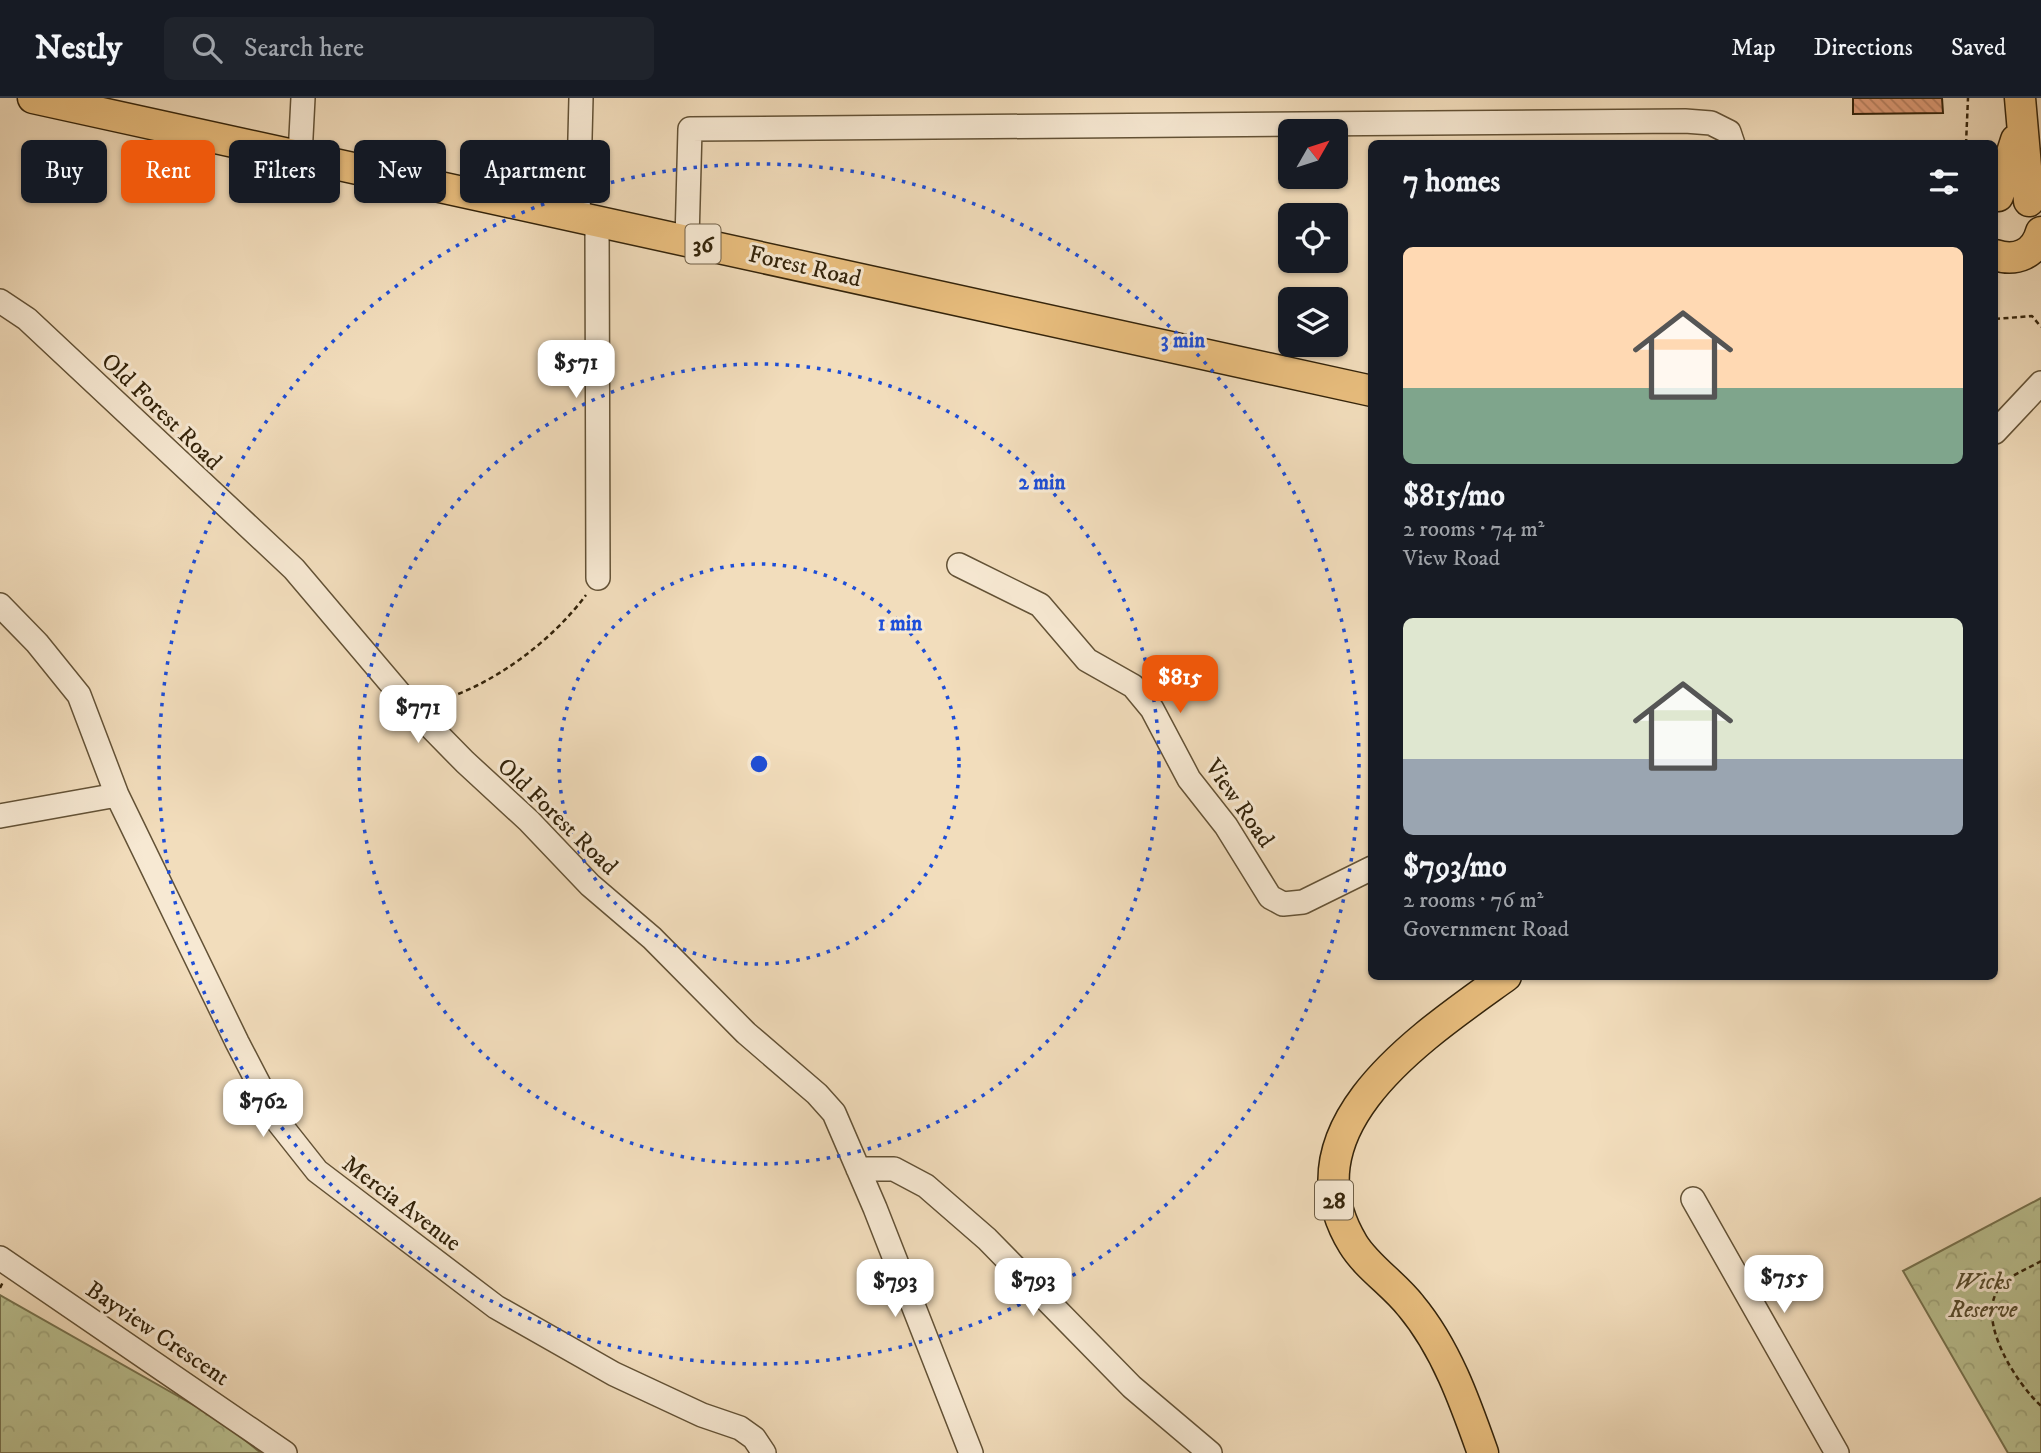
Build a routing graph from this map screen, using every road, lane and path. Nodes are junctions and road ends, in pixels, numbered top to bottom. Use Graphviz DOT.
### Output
graph roads {
  1 [pos="33,98"];
  2 [pos="303,98"];
  3 [pos="582,98"];
  4 [pos="1968,98"];
  5 [pos="2020,109"];
  6 [pos="301,140"];
  7 [pos="1732,140"];
  8 [pos="1966,140"];
  9 [pos="229,141"];
  10 [pos="340,165"];
  11 [pos="1998,193"];
  12 [pos="1998,197"];
  13 [pos="2035,211"];
  14 [pos="588,218"];
  15 [pos="2041,232"];
  16 [pos="687,240"];
  17 [pos="2011,260"];
  18 [pos="0,301"];
  19 [pos="1998,319"];
  20 [pos="2041,327"];
  21 [pos="2041,383"];
  22 [pos="1368,390"];
  23 [pos="1998,429"];
  24 [pos="959,565"];
  25 [pos="598,578"];
  26 [pos="0,605"];
  27 [pos="411,708"];
  28 [pos="117,795"];
  29 [pos="0,816"];
  30 [pos="1368,870"];
  31 [pos="1500,980"];
  32 [pos="858,1169"];
  33 [pos="1693,1199"];
  34 [pos="0,1258"];
  35 [pos="2041,1261"];
  36 [pos="2041,1406"];
  37 [pos="285,1453"];
  38 [pos="764,1453"];
  39 [pos="971,1453"];
  40 [pos="1210,1453"];
  41 [pos="1483,1453"];
  42 [pos="1837,1453"];
  1 -- 9 [label="main road, Forest Road / 36"];
  2 -- 6 [label="street"];
  3 -- 14 [label="street"];
  4 -- 8 [label="path"];
  5 -- 11 [label="main road"];
  5 -- 13 [label="main road"];
  7 -- 16 [label="street"];
  10 -- 14 [label="main road, Forest Road / 36"];
  12 -- 13 [label="main road"];
  14 -- 16 [label="main road, Forest Road / 36"];
  14 -- 25 [label="street"];
  15 -- 17 [label="main road"];
  16 -- 22 [label="main road, Forest Road / 36"];
  18 -- 27 [label="street, Old Forest Road"];
  19 -- 20 [label="path"];
  21 -- 23 [label="street"];
  24 -- 30 [label="street, View Road"];
  25 -- 27 [label="path"];
  26 -- 28 [label="street, Mercia Avenue"];
  27 -- 32 [label="street, Old Forest Road"];
  28 -- 29 [label="street"];
  28 -- 38 [label="street, Mercia Avenue"];
  31 -- 41 [label="main road, 28"];
  32 -- 39 [label="street, Old Forest Road"];
  32 -- 40 [label="street"];
  33 -- 42 [label="street"];
  34 -- 37 [label="street, Bayview Crescent"];
  35 -- 36 [label="path"];
}
